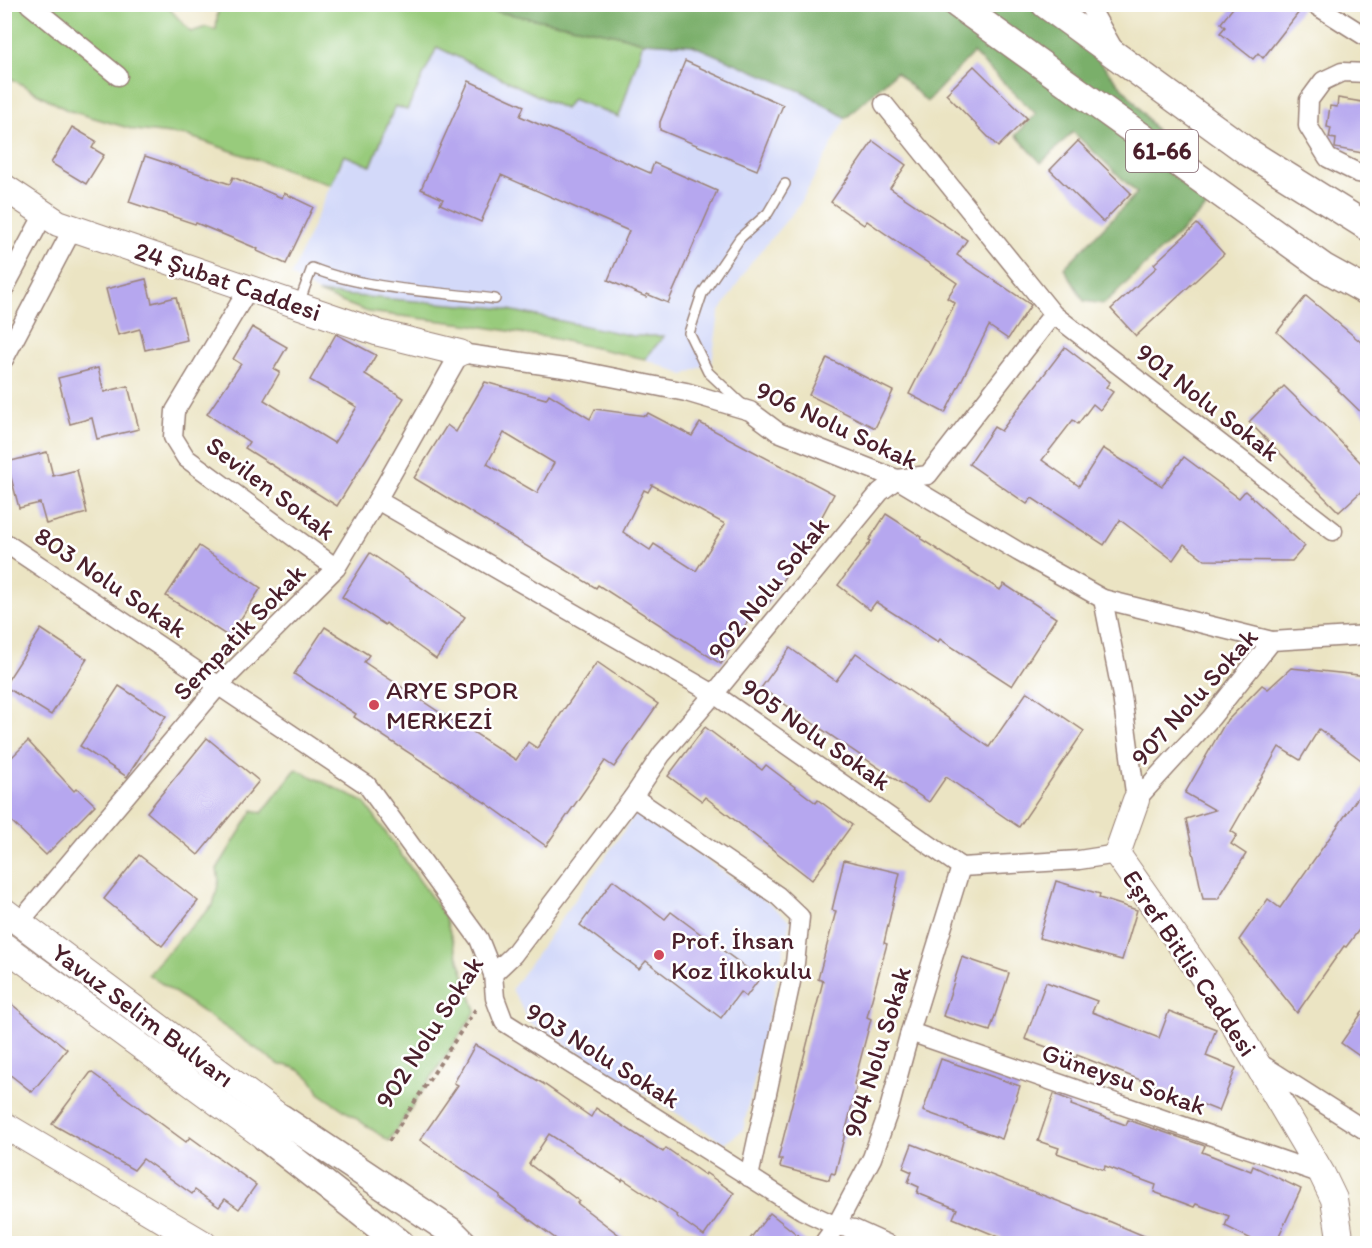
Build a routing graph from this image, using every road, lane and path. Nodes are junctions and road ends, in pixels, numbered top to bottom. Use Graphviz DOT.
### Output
graph roads {
  1 [pos="29,4"];
  2 [pos="1045,4"];
  3 [pos="1088,4"];
  4 [pos="1314,4"];
  5 [pos="957,5"];
  6 [pos="1368,38"];
  7 [pos="1118,57"];
  8 [pos="1368,73"];
  9 [pos="118,76"];
  10 [pos="884,104"];
  11 [pos="1368,175"];
  12 [pos="786,183"];
  13 [pos="4,187"];
  14 [pos="1215,191"];
  15 [pos="44,214"];
  16 [pos="1364,225"];
  17 [pos="73,228"];
  18 [pos="249,288"];
  19 [pos="4,289"];
  20 [pos="1368,292"];
  21 [pos="495,299"];
  22 [pos="298,305"];
  23 [pos="1368,309"];
  24 [pos="1053,314"];
  25 [pos="460,353"];
  26 [pos="4,359"];
  27 [pos="750,411"];
  28 [pos="897,479"];
  29 [pos="377,500"];
  30 [pos="1333,531"];
  31 [pos="4,542"];
  32 [pos="336,568"];
  33 [pos="1103,598"];
  34 [pos="1368,635"];
  35 [pos="1272,641"];
  36 [pos="219,685"];
  37 [pos="714,694"];
  38 [pos="633,797"];
  39 [pos="1136,800"];
  40 [pos="1117,855"];
  41 [pos="960,867"];
  42 [pos="12,917"];
  43 [pos="6,950"];
  44 [pos="493,974"];
  45 [pos="910,1032"];
  46 [pos="1256,1061"];
  47 [pos="4,1125"];
  48 [pos="1368,1132"];
  49 [pos="274,1134"];
  50 [pos="389,1141"];
  51 [pos="1322,1174"];
  52 [pos="749,1177"];
  53 [pos="836,1226"];
  54 [pos="204,1244"];
  55 [pos="378,1244"];
  56 [pos="401,1244"];
  57 [pos="436,1244"];
  58 [pos="465,1244"];
  59 [pos="823,1244"];
  60 [pos="887,1244"];
  61 [pos="1341,1244"];
  1 -- 9 [label="street"];
  2 -- 7 [label="main road, 61-66"];
  3 -- 7 [label="street"];
  4 -- 6 [label="street"];
  5 -- 14 [label="main road, 61-66"];
  7 -- 16 [label="main road, 61-66"];
  8 -- 11 [label="street"];
  10 -- 24 [label="street"];
  12 -- 27 [label="lane"];
  13 -- 15 [label="street, 24 Şubat Caddesi"];
  14 -- 20 [label="main road, 61-66"];
  14 -- 23 [label="main road, 61-66"];
  15 -- 17 [label="street, 24 Şubat Caddesi"];
  15 -- 19 [label="street"];
  17 -- 18 [label="street, 24 Şubat Caddesi"];
  17 -- 26 [label="street"];
  18 -- 22 [label="street, 24 Şubat Caddesi"];
  18 -- 32 [label="street, Sevilen Sokak"];
  21 -- 22 [label="lane"];
  22 -- 25 [label="street, 24 Şubat Caddesi"];
  24 -- 28 [label="street"];
  24 -- 30 [label="street, 901 Nolu Sokak"];
  25 -- 27 [label="street, 906 Nolu Sokak"];
  25 -- 29 [label="street, Sempatik Sokak"];
  27 -- 28 [label="street, 906 Nolu Sokak"];
  28 -- 33 [label="street, 906 Nolu Sokak"];
  28 -- 37 [label="street, 902 Nolu Sokak"];
  29 -- 32 [label="street, Sempatik Sokak"];
  29 -- 37 [label="street, 905 Nolu Sokak"];
  31 -- 36 [label="street, 803 Nolu Sokak"];
  32 -- 36 [label="street, Sempatik Sokak"];
  33 -- 35 [label="street, 906 Nolu Sokak"];
  33 -- 39 [label="street, Eşref Bitlis Caddesi"];
  34 -- 35 [label="street, 907 Nolu Sokak"];
  35 -- 39 [label="street, 907 Nolu Sokak"];
  36 -- 42 [label="street, Sempatik Sokak"];
  36 -- 44 [label="street, 903 Nolu Sokak"];
  37 -- 38 [label="street, 902 Nolu Sokak"];
  37 -- 41 [label="street, 905 Nolu Sokak"];
  38 -- 44 [label="street, 902 Nolu Sokak"];
  38 -- 52 [label="street"];
  39 -- 40 [label="street, Eşref Bitlis Caddesi"];
  40 -- 41 [label="street"];
  40 -- 46 [label="street, Eşref Bitlis Caddesi"];
  41 -- 45 [label="street, 904 Nolu Sokak"];
  42 -- 49 [label="street, Yavuz Selim Bulvarı"];
  43 -- 49 [label="street, Yavuz Selim Bulvarı"];
  44 -- 50 [label="path, 902 Nolu Sokak"];
  44 -- 52 [label="street, 903 Nolu Sokak"];
  45 -- 51 [label="street, Güneysu Sokak"];
  45 -- 53 [label="street, 904 Nolu Sokak"];
  46 -- 48 [label="street"];
  46 -- 51 [label="street, Eşref Bitlis Caddesi"];
  47 -- 54 [label="street"];
  49 -- 55 [label="main road"];
  49 -- 56 [label="main road"];
  49 -- 57 [label="main road"];
  49 -- 58 [label="main road"];
  51 -- 61 [label="street, Eşref Bitlis Caddesi"];
  52 -- 53 [label="street, 903 Nolu Sokak"];
  53 -- 59 [label="street, 904 Nolu Sokak"];
  53 -- 60 [label="street, 903 Nolu Sokak"];
}
